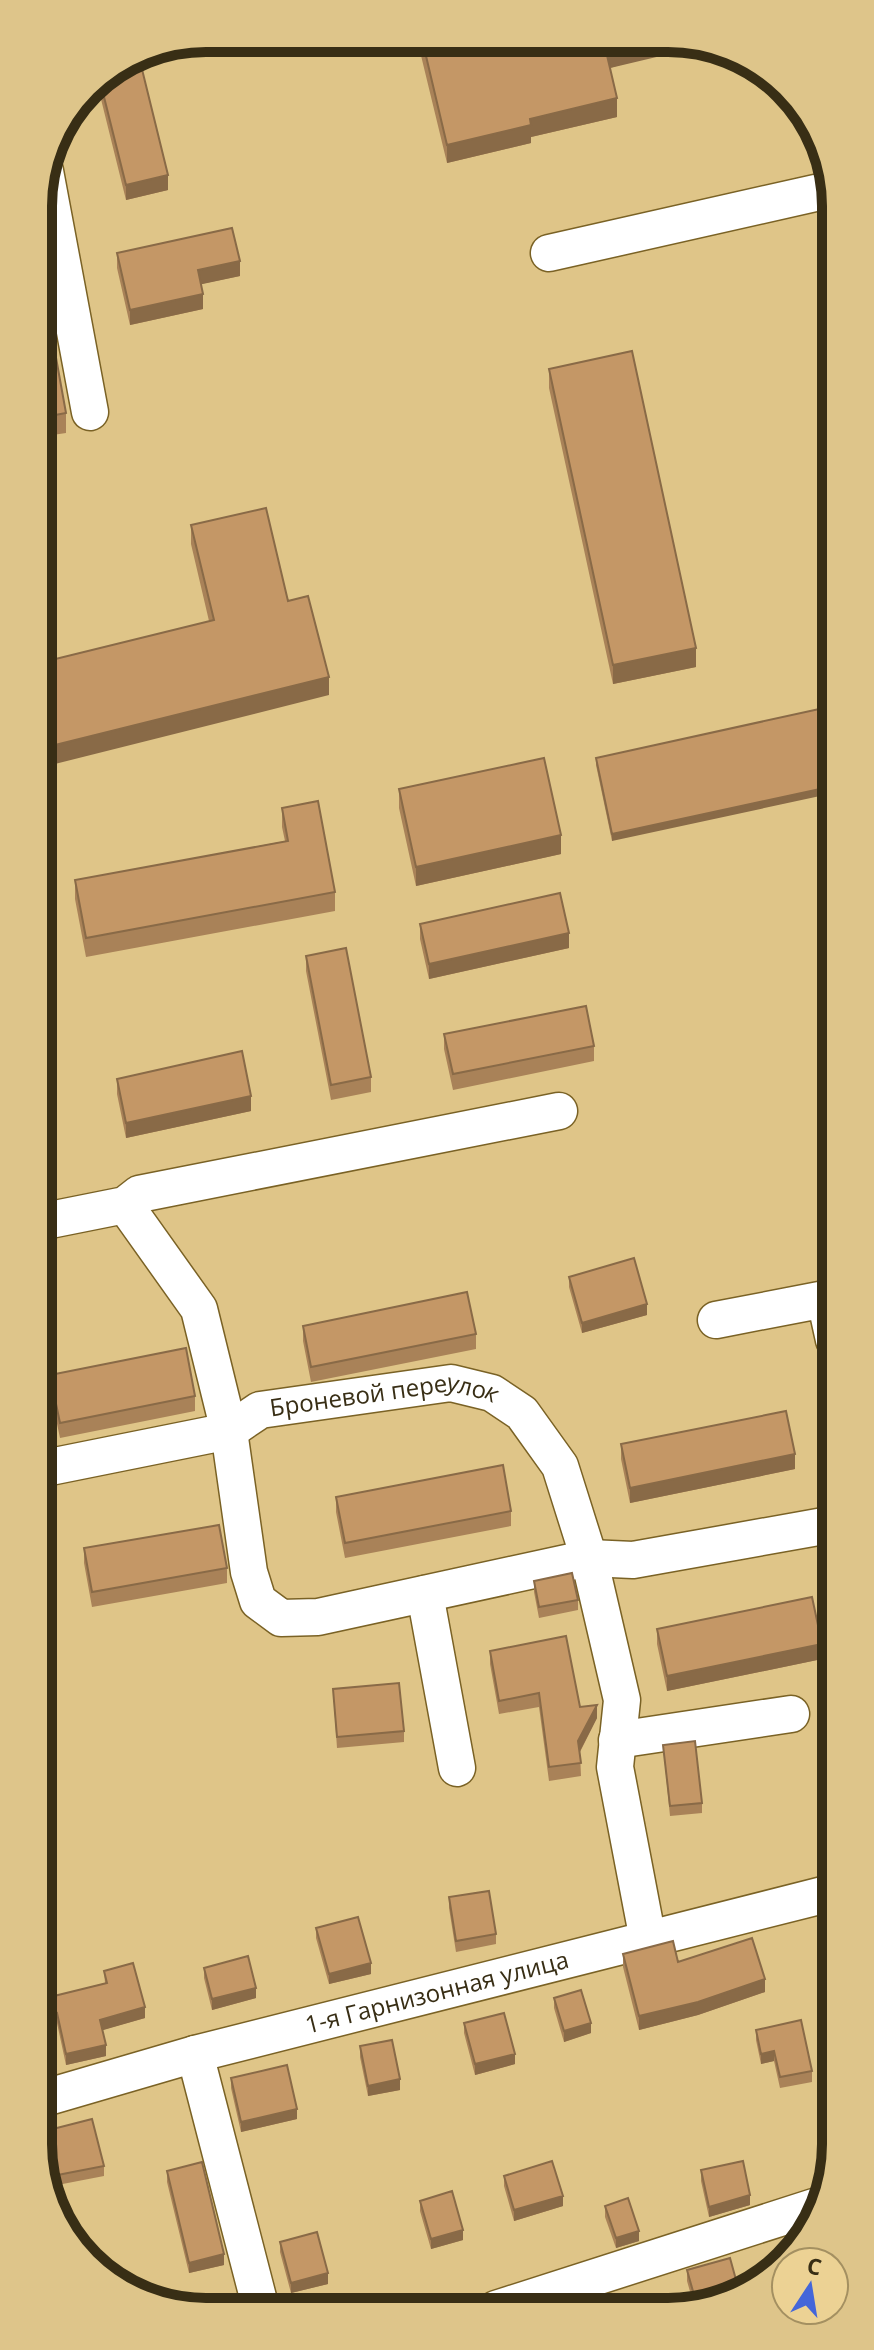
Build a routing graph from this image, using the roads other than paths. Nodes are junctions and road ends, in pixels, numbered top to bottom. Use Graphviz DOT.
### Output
graph roads {
  1 [pos="821,192"];
  2 [pos="52,208"];
  3 [pos="549,253"];
  4 [pos="90,412"];
  5 [pos="559,1111"];
  6 [pos="125,1205"];
  7 [pos="52,1220"];
  8 [pos="822,1300"];
  9 [pos="716,1320"];
  10 [pos="229,1431"];
  11 [pos="52,1467"];
  12 [pos="822,1526"];
  13 [pos="589,1558"];
  14 [pos="425,1594"];
  15 [pos="791,1714"];
  16 [pos="617,1740"];
  17 [pos="457,1768"];
  18 [pos="822,1895"];
  19 [pos="648,1940"];
  20 [pos="195,2054"];
  21 [pos="52,2096"];
  22 [pos="807,2209"];
  23 [pos="258,2298"];
  24 [pos="530,2298"];
  1 -- 3 [label="street"];
  2 -- 4 [label="street"];
  5 -- 6 [label="street"];
  6 -- 7 [label="street"];
  6 -- 10 [label="street"];
  8 -- 9 [label="street"];
  10 -- 11 [label="street, Броневой переулок"];
  10 -- 13 [label="street, Броневой переулок"];
  10 -- 14 [label="street"];
  12 -- 13 [label="street"];
  13 -- 14 [label="street"];
  13 -- 16 [label="street, Броневой переулок"];
  14 -- 17 [label="street"];
  15 -- 16 [label="street"];
  16 -- 19 [label="street, Броневой переулок"];
  18 -- 19 [label="street, 1-я Гарнизонная улица"];
  19 -- 20 [label="street, 1-я Гарнизонная улица"];
  20 -- 21 [label="street, 1-я Гарнизонная улица"];
  20 -- 23 [label="street"];
  22 -- 24 [label="street"];
}
